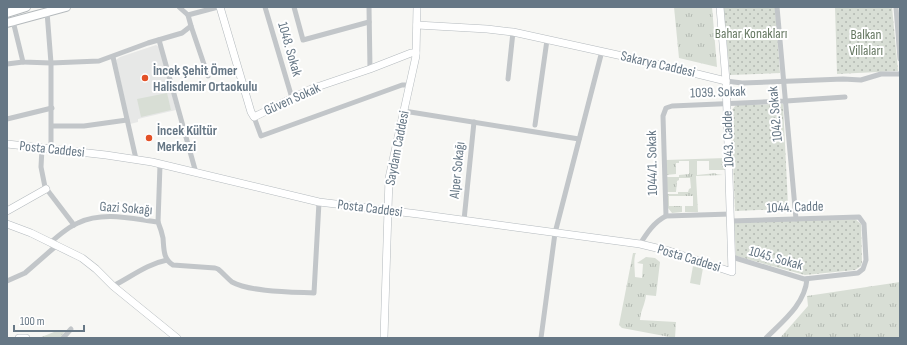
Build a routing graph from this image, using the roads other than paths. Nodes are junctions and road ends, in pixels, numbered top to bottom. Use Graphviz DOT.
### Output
graph roads {
  1 [pos="26,7"];
  2 [pos="66,7"];
  3 [pos="179,7"];
  4 [pos="219,7"];
  5 [pos="265,7"];
  6 [pos="294,7"];
  7 [pos="369,7"];
  8 [pos="417,7"];
  9 [pos="720,7"];
  10 [pos="777,7"];
  11 [pos="896,7"];
  12 [pos="10,10"];
  13 [pos="47,12"];
  14 [pos="188,15"];
  15 [pos="10,22"];
  16 [pos="369,22"];
  17 [pos="417,25"];
  18 [pos="192,26"];
  19 [pos="513,32"];
  20 [pos="160,40"];
  21 [pos="547,40"];
  22 [pos="602,51"];
  23 [pos="416,53"];
  24 [pos="112,57"];
  25 [pos="900,59"];
  26 [pos="23,62"];
  27 [pos="51,63"];
  28 [pos="7,64"];
  29 [pos="370,69"];
  30 [pos="900,74"];
  31 [pos="208,76"];
  32 [pos="508,79"];
  33 [pos="726,81"];
  34 [pos="784,82"];
  35 [pos="409,85"];
  36 [pos="845,97"];
  37 [pos="292,98"];
  38 [pos="786,102"];
  39 [pos="727,104"];
  40 [pos="52,108"];
  41 [pos="665,110"];
  42 [pos="404,111"];
  43 [pos="254,116"];
  44 [pos="7,119"];
  45 [pos="127,120"];
  46 [pos="474,122"];
  47 [pos="535,125"];
  48 [pos="52,126"];
  49 [pos="578,139"];
  50 [pos="7,144"];
  51 [pos="42,148"];
  52 [pos="51,149"];
  53 [pos="136,159"];
  54 [pos="160,165"];
  55 [pos="196,173"];
  56 [pos="46,189"];
  57 [pos="319,202"];
  58 [pos="7,211"];
  59 [pos="388,211"];
  60 [pos="666,216"];
  61 [pos="731,217"];
  62 [pos="796,219"];
  63 [pos="464,220"];
  64 [pos="158,222"];
  65 [pos="7,224"];
  66 [pos="74,225"];
  67 [pos="555,233"];
  68 [pos="53,244"];
  69 [pos="640,244"];
  70 [pos="732,257"];
  71 [pos="167,260"];
  72 [pos="861,271"];
  73 [pos="732,272"];
  74 [pos="807,279"];
  75 [pos="7,281"];
  76 [pos="113,286"];
  77 [pos="71,330"];
  78 [pos="19,338"];
  79 [pos="26,338"];
  80 [pos="63,338"];
  81 [pos="177,338"];
  82 [pos="384,338"];
  83 [pos="541,338"];
  84 [pos="766,338"];
  1 -- 12 [label="main road"];
  2 -- 13 [label="main road"];
  3 -- 14 [label="street"];
  4 -- 14 [label="street"];
  4 -- 43 [label="street, Güven Sokak"];
  5 -- 37 [label="street, 1048. Sokak"];
  6 -- 16 [label="street"];
  7 -- 16 [label="street"];
  8 -- 17 [label="street, Saydam Caddesi"];
  9 -- 33 [label="street, 1043. Cadde"];
  10 -- 34 [label="street, 1042. Sokak"];
  11 -- 25 [label="street"];
  13 -- 15 [label="main road"];
  13 -- 27 [label="street"];
  14 -- 18 [label="street"];
  15 -- 26 [label="street"];
  16 -- 29 [label="street"];
  17 -- 19 [label="street, Sakarya Caddesi"];
  17 -- 23 [label="street, Saydam Caddesi"];
  18 -- 20 [label="street"];
  18 -- 31 [label="street"];
  19 -- 21 [label="street, Sakarya Caddesi"];
  19 -- 32 [label="street"];
  20 -- 24 [label="street"];
  20 -- 55 [label="street"];
  21 -- 22 [label="street, Sakarya Caddesi"];
  21 -- 47 [label="street"];
  22 -- 33 [label="street, Sakarya Caddesi"];
  22 -- 49 [label="street"];
  23 -- 29 [label="street, Güven Sokak"];
  23 -- 35 [label="street, Saydam Caddesi"];
  24 -- 27 [label="street"];
  24 -- 45 [label="street"];
  26 -- 27 [label="street"];
  26 -- 28 [label="street"];
  27 -- 40 [label="street"];
  29 -- 37 [label="street, Güven Sokak"];
  30 -- 34 [label="street, Sakarya Caddesi"];
  33 -- 34 [label="street, Sakarya Caddesi"];
  33 -- 39 [label="street, 1043. Cadde"];
  34 -- 38 [label="street, 1042. Sokak"];
  35 -- 42 [label="street, Saydam Caddesi"];
  35 -- 43 [label="street"];
  36 -- 38 [label="street, 1039. Sokak"];
  37 -- 43 [label="street, Güven Sokak"];
  38 -- 39 [label="street, 1039. Sokak"];
  38 -- 62 [label="street, 1042. Sokak"];
  39 -- 41 [label="street, 1039. Sokak"];
  39 -- 61 [label="street, 1043. Cadde"];
  40 -- 44 [label="street"];
  40 -- 48 [label="street"];
  41 -- 60 [label="street, 1044/1. Sokak"];
  42 -- 46 [label="street"];
  42 -- 59 [label="street, Saydam Caddesi"];
  45 -- 48 [label="street"];
  45 -- 53 [label="street"];
  46 -- 49 [label="street"];
  46 -- 63 [label="street, Alper Sokağı"];
  48 -- 52 [label="street"];
  49 -- 67 [label="street"];
  50 -- 51 [label="street, Posta Caddesi"];
  51 -- 52 [label="street, Posta Caddesi"];
  51 -- 56 [label="street"];
  52 -- 53 [label="street, Posta Caddesi"];
  53 -- 54 [label="street, Posta Caddesi"];
  54 -- 55 [label="street, Posta Caddesi"];
  54 -- 64 [label="street"];
  55 -- 57 [label="street, Posta Caddesi"];
  56 -- 58 [label="street"];
  56 -- 66 [label="street"];
  57 -- 59 [label="street, Posta Caddesi"];
  57 -- 71 [label="street"];
  59 -- 63 [label="street, Posta Caddesi"];
  59 -- 82 [label="street, Saydam Caddesi"];
  60 -- 61 [label="street, 1044. Cadde"];
  60 -- 69 [label="street"];
  61 -- 62 [label="street, 1044. Cadde"];
  61 -- 70 [label="street, 1043. Cadde"];
  62 -- 72 [label="street, 1044. Cadde"];
  63 -- 67 [label="street, Posta Caddesi"];
  64 -- 66 [label="street, Gazi Sokağı"];
  64 -- 71 [label="street, Gazi Sokağı"];
  65 -- 68 [label="street"];
  66 -- 68 [label="street, Gazi Sokağı"];
  67 -- 69 [label="street, Posta Caddesi"];
  67 -- 83 [label="street"];
  68 -- 75 [label="street, Gazi Sokağı"];
  68 -- 76 [label="street"];
  69 -- 73 [label="street, Posta Caddesi"];
  70 -- 73 [label="street, 1043. Cadde"];
  70 -- 74 [label="street, 1045. Sokak"];
  71 -- 76 [label="street"];
  72 -- 74 [label="street, 1045. Sokak"];
  74 -- 84 [label="street"];
  76 -- 81 [label="street"];
  77 -- 80 [label="street"];
  78 -- 79 [label="street"];
}
